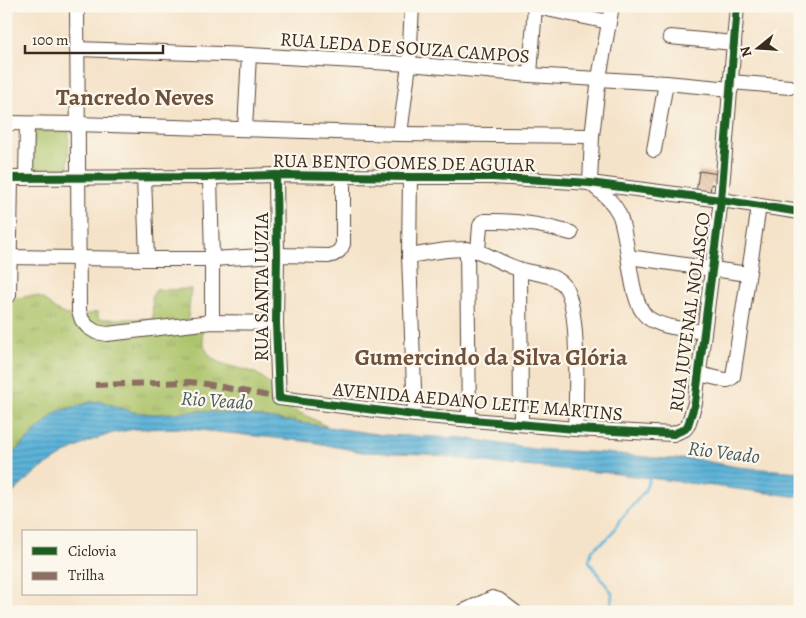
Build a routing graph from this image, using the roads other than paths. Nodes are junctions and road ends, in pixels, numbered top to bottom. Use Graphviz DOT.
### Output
graph roads {
  1 [pos="77,6"];
  2 [pos="412,6"];
  3 [pos="534,6"];
  4 [pos="612,6"];
  5 [pos="737,6"];
  6 [pos="609,22"];
  7 [pos="670,37"];
  8 [pos="734,43"];
  9 [pos="77,49"];
  10 [pos="249,55"];
  11 [pos="409,64"];
  12 [pos="530,75"];
  13 [pos="599,78"];
  14 [pos="666,83"];
  15 [pos="731,86"];
  16 [pos="790,87"];
  17 [pos="6,123"];
  18 [pos="27,124"];
  19 [pos="77,124"];
  20 [pos="245,129"];
  21 [pos="400,134"];
  22 [pos="592,136"];
  23 [pos="654,150"];
  24 [pos="276,175"];
  25 [pos="78,177"];
  26 [pos="144,177"];
  27 [pos="210,177"];
  28 [pos="343,177"];
  29 [pos="410,177"];
  30 [pos="9,178"];
  31 [pos="26,178"];
  32 [pos="590,183"];
  33 [pos="721,200"];
  34 [pos="758,206"];
  35 [pos="800,212"];
  36 [pos="571,233"];
  37 [pos="472,250"];
  38 [pos="277,255"];
  39 [pos="409,256"];
  40 [pos="8,257"];
  41 [pos="629,257"];
  42 [pos="78,258"];
  43 [pos="147,259"];
  44 [pos="212,259"];
  45 [pos="712,269"];
  46 [pos="520,270"];
  47 [pos="748,274"];
  48 [pos="9,295"];
  49 [pos="212,322"];
  50 [pos="276,323"];
  51 [pos="703,332"];
  52 [pos="699,374"];
  53 [pos="279,398"];
  54 [pos="415,415"];
  55 [pos="469,420"];
  56 [pos="521,424"];
  57 [pos="575,429"];
  58 [pos="673,434"];
  59 [pos="462,612"];
  60 [pos="514,612"];
  1 -- 9 [label="street"];
  2 -- 11 [label="street"];
  3 -- 6 [label="street"];
  3 -- 12 [label="street"];
  4 -- 6 [label="street"];
  5 -- 8 [label="street, RUA JUVENAL NOLASCO"];
  6 -- 13 [label="street"];
  7 -- 8 [label="street"];
  8 -- 15 [label="street, RUA JUVENAL NOLASCO"];
  9 -- 10 [label="street, RUA LEDA DE SOUZA CAMPOS"];
  9 -- 19 [label="street"];
  10 -- 11 [label="street, RUA LEDA DE SOUZA CAMPOS"];
  10 -- 20 [label="street"];
  11 -- 12 [label="street, RUA LEDA DE SOUZA CAMPOS"];
  11 -- 21 [label="street"];
  12 -- 13 [label="street, RUA LEDA DE SOUZA CAMPOS"];
  13 -- 14 [label="street, RUA LEDA DE SOUZA CAMPOS"];
  13 -- 22 [label="street"];
  14 -- 15 [label="street, RUA LEDA DE SOUZA CAMPOS"];
  14 -- 23 [label="street"];
  15 -- 16 [label="street, RUA LEDA DE SOUZA CAMPOS"];
  15 -- 33 [label="street, RUA JUVENAL NOLASCO"];
  17 -- 18 [label="street"];
  18 -- 19 [label="street"];
  18 -- 31 [label="street"];
  19 -- 20 [label="street"];
  19 -- 25 [label="street"];
  20 -- 21 [label="street"];
  21 -- 22 [label="street"];
  22 -- 32 [label="street"];
  24 -- 27 [label="street, RUA BENTO GOMES DE AGUIAR"];
  24 -- 28 [label="street, RUA BENTO GOMES DE AGUIAR"];
  24 -- 38 [label="street, RUA SANTA LUZIA"];
  25 -- 26 [label="street, RUA BENTO GOMES DE AGUIAR"];
  25 -- 31 [label="street, RUA BENTO GOMES DE AGUIAR"];
  25 -- 42 [label="street"];
  26 -- 27 [label="street, RUA BENTO GOMES DE AGUIAR"];
  26 -- 43 [label="street"];
  27 -- 44 [label="street"];
  28 -- 29 [label="street, RUA BENTO GOMES DE AGUIAR"];
  28 -- 38 [label="street"];
  29 -- 32 [label="street, RUA BENTO GOMES DE AGUIAR"];
  29 -- 39 [label="street"];
  30 -- 31 [label="street, RUA BENTO GOMES DE AGUIAR"];
  30 -- 40 [label="street"];
  32 -- 33 [label="street, RUA BENTO GOMES DE AGUIAR"];
  32 -- 41 [label="street"];
  33 -- 34 [label="street, RUA BENTO GOMES DE AGUIAR"];
  33 -- 45 [label="street, RUA JUVENAL NOLASCO"];
  34 -- 35 [label="street, RUA BENTO GOMES DE AGUIAR"];
  34 -- 47 [label="street"];
  36 -- 37 [label="street"];
  37 -- 39 [label="street"];
  37 -- 46 [label="street"];
  37 -- 55 [label="street"];
  38 -- 44 [label="street"];
  38 -- 50 [label="street, RUA SANTA LUZIA"];
  39 -- 54 [label="street"];
  40 -- 42 [label="street"];
  40 -- 48 [label="street"];
  41 -- 45 [label="street"];
  41 -- 51 [label="street"];
  42 -- 43 [label="street"];
  42 -- 49 [label="street"];
  43 -- 44 [label="street"];
  44 -- 49 [label="street"];
  45 -- 47 [label="street"];
  45 -- 51 [label="street, RUA JUVENAL NOLASCO"];
  46 -- 56 [label="street"];
  46 -- 57 [label="street"];
  47 -- 52 [label="street"];
  49 -- 50 [label="street"];
  50 -- 53 [label="street, RUA SANTA LUZIA"];
  51 -- 52 [label="street, RUA JUVENAL NOLASCO"];
  52 -- 58 [label="street, RUA JUVENAL NOLASCO"];
  53 -- 54 [label="street, AVENIDA AEDANO LEITE MARTINS"];
  54 -- 55 [label="street, AVENIDA AEDANO LEITE MARTINS"];
  55 -- 56 [label="street, AVENIDA AEDANO LEITE MARTINS"];
  56 -- 57 [label="street, AVENIDA AEDANO LEITE MARTINS"];
  57 -- 58 [label="street, AVENIDA AEDANO LEITE MARTINS"];
  59 -- 60 [label="street"];
}
